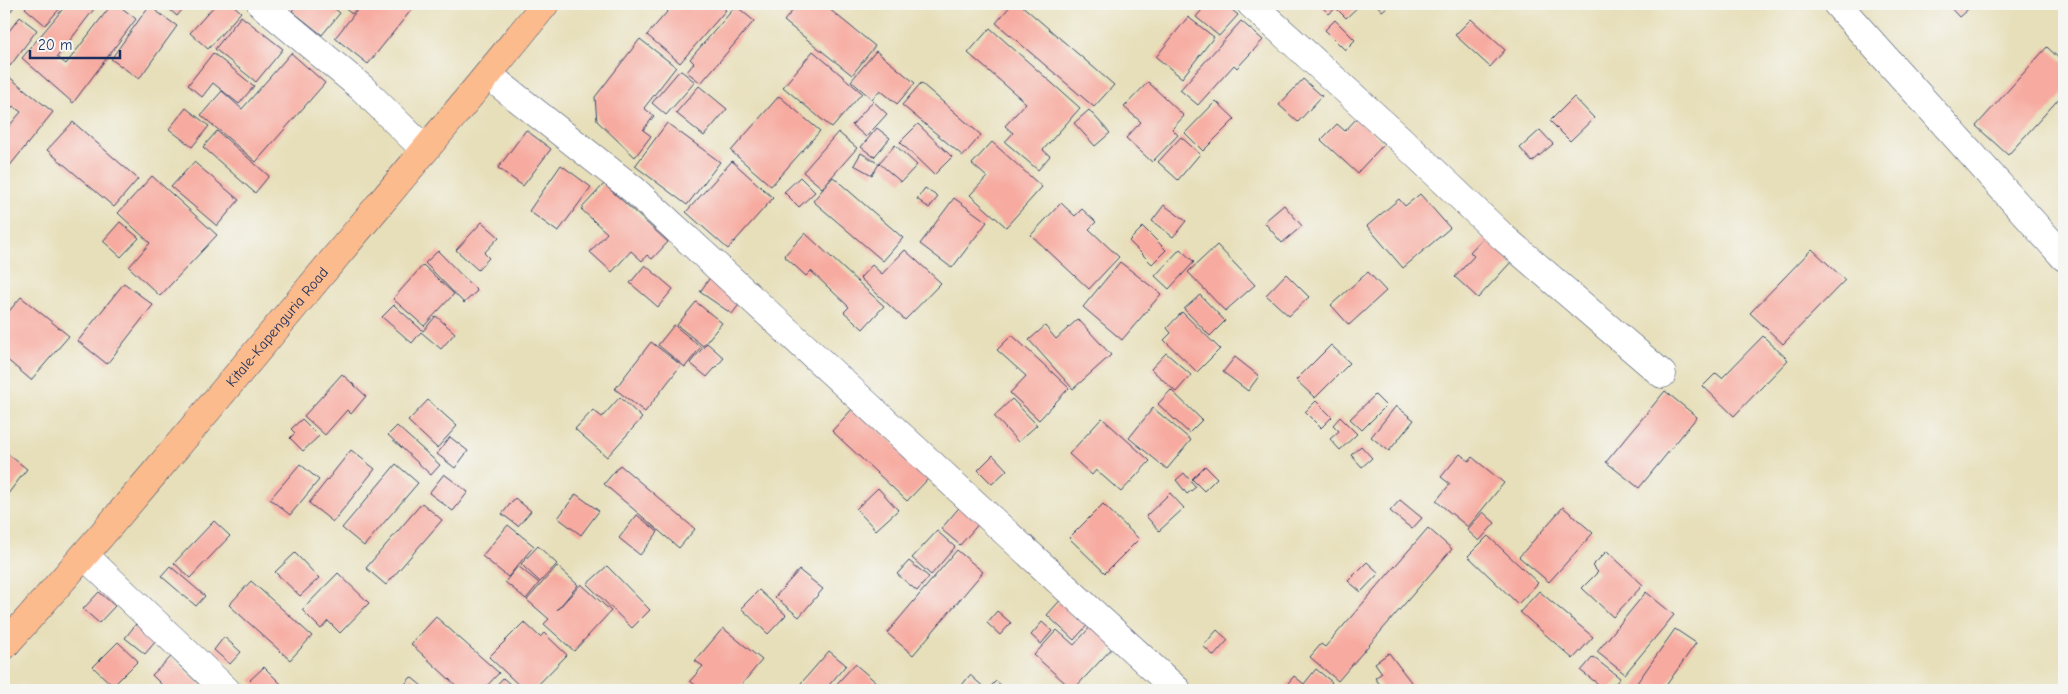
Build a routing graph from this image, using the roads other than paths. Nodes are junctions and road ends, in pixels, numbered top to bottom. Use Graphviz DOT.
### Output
graph roads {
  1 [pos="261,4"];
  2 [pos="545,4"];
  3 [pos="1251,4"];
  4 [pos="1837,4"];
  5 [pos="488,75"];
  6 [pos="425,150"];
  7 [pos="2064,257"];
  8 [pos="1662,374"];
  9 [pos="85,556"];
  10 [pos="4,646"];
  11 [pos="226,690"];
  12 [pos="1177,690"];
  1 -- 6 [label="street"];
  2 -- 5 [label="highway, Kitale-Kapenguria Road"];
  3 -- 8 [label="street"];
  4 -- 7 [label="street"];
  5 -- 6 [label="highway, Kitale-Kapenguria Road"];
  5 -- 12 [label="street"];
  6 -- 9 [label="highway, Kitale-Kapenguria Road"];
  9 -- 10 [label="highway, Kitale-Kapenguria Road"];
  9 -- 11 [label="street"];
}
